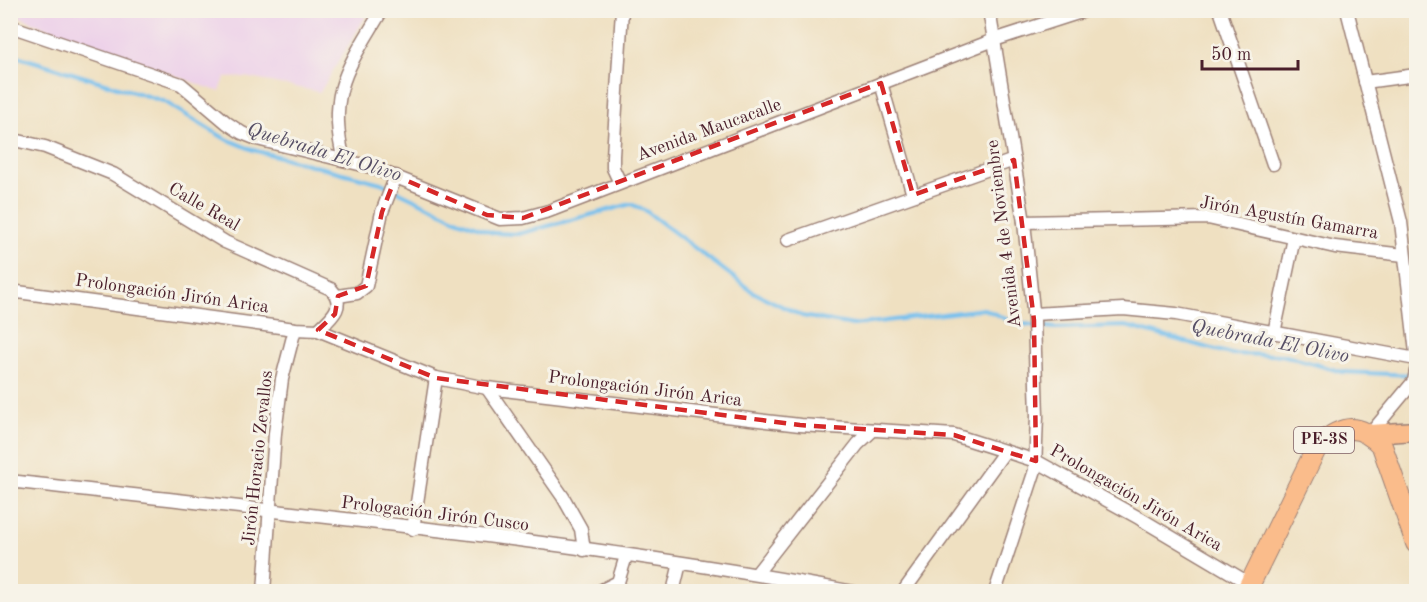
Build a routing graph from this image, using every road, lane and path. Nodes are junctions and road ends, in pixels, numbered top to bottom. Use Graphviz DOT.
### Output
graph roads {
  1 [pos="382,10"];
  2 [pos="622,10"];
  3 [pos="989,10"];
  4 [pos="1087,10"];
  5 [pos="1220,10"];
  6 [pos="1347,10"];
  7 [pos="10,26"];
  8 [pos="994,40"];
  9 [pos="1416,75"];
  10 [pos="1365,82"];
  11 [pos="881,83"];
  12 [pos="10,139"];
  13 [pos="344,160"];
  14 [pos="1014,160"];
  15 [pos="1273,164"];
  16 [pos="395,179"];
  17 [pos="620,183"];
  18 [pos="913,195"];
  19 [pos="1024,222"];
  20 [pos="1294,238"];
  21 [pos="788,240"];
  22 [pos="1404,255"];
  23 [pos="10,291"];
  24 [pos="338,296"];
  25 [pos="1034,317"];
  26 [pos="295,329"];
  27 [pos="318,330"];
  28 [pos="1274,333"];
  29 [pos="1416,353"];
  30 [pos="1416,359"];
  31 [pos="1415,376"];
  32 [pos="436,378"];
  33 [pos="487,388"];
  34 [pos="873,430"];
  35 [pos="1416,431"];
  36 [pos="1370,434"];
  37 [pos="1005,451"];
  38 [pos="1036,461"];
  39 [pos="10,481"];
  40 [pos="270,512"];
  41 [pos="413,529"];
  42 [pos="1416,543"];
  43 [pos="584,550"];
  44 [pos="626,556"];
  45 [pos="680,563"];
  46 [pos="757,573"];
  47 [pos="1248,588"];
  48 [pos="264,591"];
  49 [pos="598,591"];
  50 [pos="674,591"];
  51 [pos="854,591"];
  52 [pos="903,591"];
  53 [pos="995,591"];
  1 -- 13 [label="street"];
  2 -- 17 [label="street"];
  3 -- 8 [label="street, Avenida 4 de Noviembre"];
  4 -- 8 [label="street, Avenida Maucacalle"];
  5 -- 15 [label="street"];
  6 -- 10 [label="street"];
  7 -- 13 [label="street, Avenida Maucacalle"];
  8 -- 11 [label="street, Avenida Maucacalle"];
  8 -- 14 [label="street, Avenida 4 de Noviembre"];
  9 -- 10 [label="street"];
  10 -- 22 [label="street"];
  11 -- 17 [label="street, Avenida Maucacalle"];
  11 -- 18 [label="street"];
  12 -- 24 [label="street, Calle Real"];
  13 -- 16 [label="street, Avenida Maucacalle"];
  14 -- 18 [label="street"];
  14 -- 19 [label="street, Avenida 4 de Noviembre"];
  16 -- 17 [label="street, Avenida Maucacalle"];
  16 -- 24 [label="street"];
  18 -- 21 [label="street"];
  19 -- 20 [label="street, Jirón Agustín Gamarra"];
  19 -- 25 [label="street, Avenida 4 de Noviembre"];
  20 -- 22 [label="street, Jirón Agustín Gamarra"];
  20 -- 28 [label="street"];
  22 -- 29 [label="street"];
  23 -- 26 [label="street, Prolongación Jirón Arica"];
  24 -- 27 [label="street"];
  25 -- 28 [label="street"];
  25 -- 38 [label="street, Avenida 4 de Noviembre"];
  26 -- 27 [label="street, Prolongación Jirón Arica"];
  26 -- 40 [label="street, Jirón Horacio Zevallos"];
  27 -- 32 [label="street, Prolongación Jirón Arica"];
  28 -- 30 [label="street"];
  31 -- 36 [label="street"];
  32 -- 33 [label="street, Prolongación Jirón Arica"];
  32 -- 41 [label="street"];
  33 -- 34 [label="street, Prolongación Jirón Arica"];
  33 -- 43 [label="street"];
  34 -- 37 [label="street, Prolongación Jirón Arica"];
  34 -- 46 [label="street"];
  35 -- 36 [label="main road"];
  36 -- 42 [label="highway, PE-3S"];
  36 -- 47 [label="highway, PE-3S"];
  37 -- 38 [label="street, Prolongación Jirón Arica"];
  37 -- 52 [label="street"];
  38 -- 47 [label="street, Prolongación Jirón Arica"];
  38 -- 53 [label="street, Avenida 4 de Noviembre"];
  39 -- 40 [label="street, Prologación Jirón Cusco"];
  40 -- 41 [label="street, Prologación Jirón Cusco"];
  40 -- 48 [label="street, Jirón Horacio Zevallos"];
  41 -- 43 [label="street, Prologación Jirón Cusco"];
  43 -- 44 [label="street, Prologación Jirón Cusco"];
  44 -- 45 [label="street, Prologación Jirón Cusco"];
  44 -- 49 [label="street"];
  45 -- 46 [label="street, Prologación Jirón Cusco"];
  45 -- 50 [label="street"];
  46 -- 51 [label="street, Prologación Jirón Cusco"];
}
